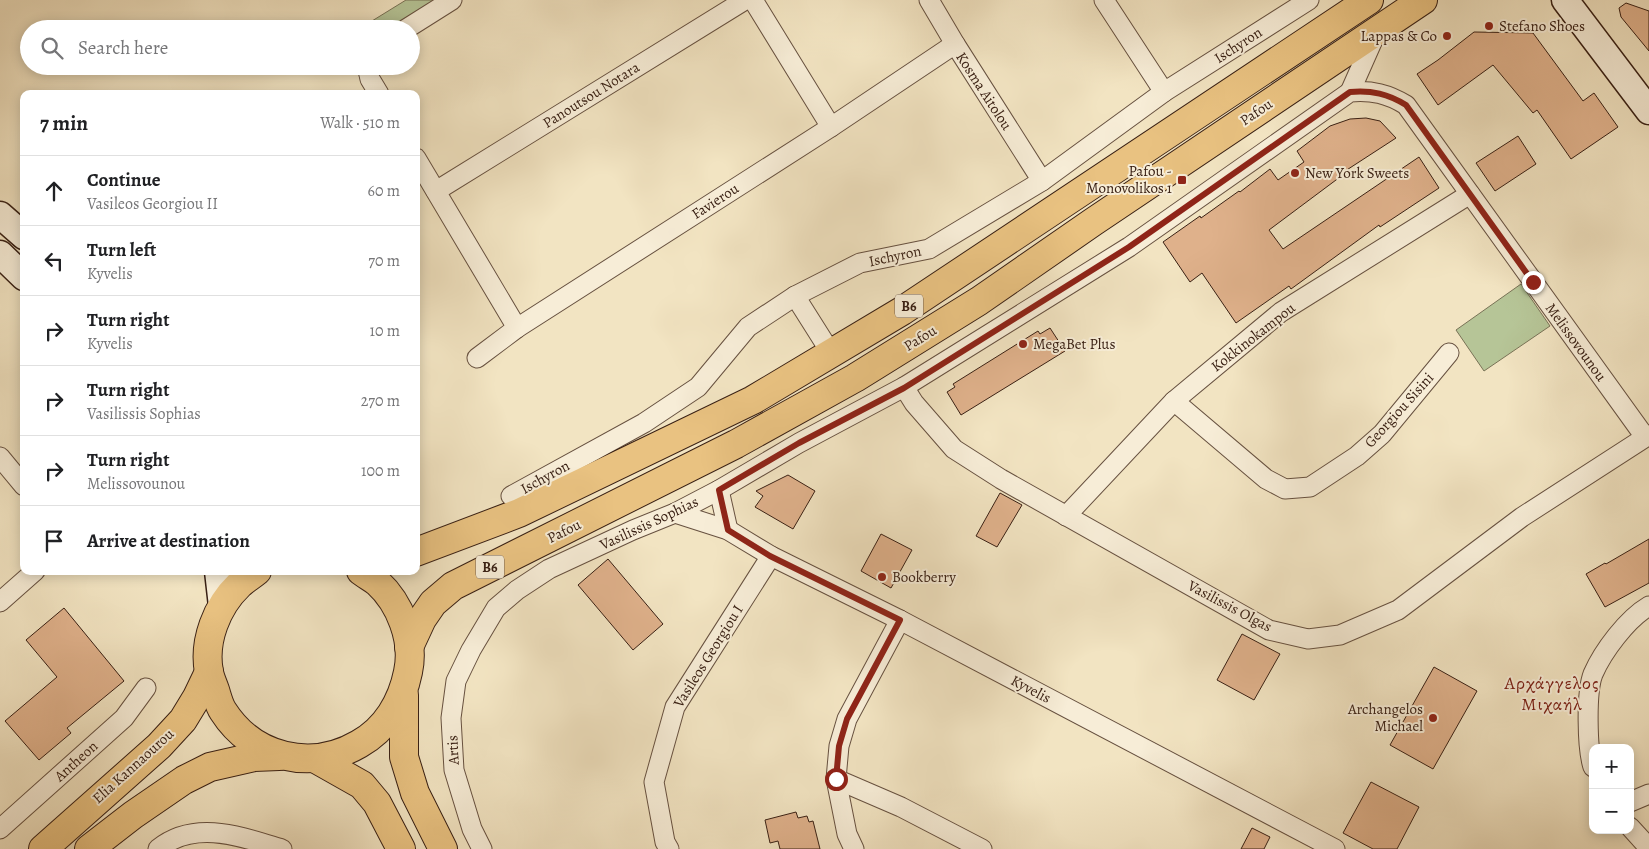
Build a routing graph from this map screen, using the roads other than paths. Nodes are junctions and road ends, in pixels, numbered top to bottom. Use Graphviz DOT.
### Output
graph roads {
  1 [pos="452,0"];
  2 [pos="745,0"];
  3 [pos="753,0"];
  4 [pos="928,0"];
  5 [pos="1104,0"];
  6 [pos="1309,0"];
  7 [pos="1369,0"];
  8 [pos="1423,0"];
  9 [pos="1566,0"];
  10 [pos="420,20"];
  11 [pos="1378,30"];
  12 [pos="955,44"];
  13 [pos="369,75"];
  14 [pos="376,90"];
  15 [pos="1164,92"];
  16 [pos="1350,92"];
  17 [pos="1649,111"];
  18 [pos="831,127"];
  19 [pos="420,165"];
  20 [pos="1042,181"];
  21 [pos="436,191"];
  22 [pos="1470,194"];
  23 [pos="0,215"];
  24 [pos="20,232"];
  25 [pos="0,254"];
  26 [pos="20,274"];
  27 [pos="795,296"];
  28 [pos="517,328"];
  29 [pos="831,353"];
  30 [pos="1449,353"];
  31 [pos="477,358"];
  32 [pos="904,388"];
  33 [pos="1174,401"];
  34 [pos="1647,436"];
  35 [pos="0,457"];
  36 [pos="20,481"];
  37 [pos="719,490"];
  38 [pos="511,496"];
  39 [pos="675,513"];
  40 [pos="595,516"];
  41 [pos="1066,516"];
  42 [pos="634,530"];
  43 [pos="728,530"];
  44 [pos="420,550"];
  45 [pos="770,556"];
  46 [pos="30,575"];
  47 [pos="218,575"];
  48 [pos="252,575"];
  49 [pos="367,575"];
  50 [pos="0,602"];
  51 [pos="222,606"];
  52 [pos="1649,606"];
  53 [pos="900,620"];
  54 [pos="409,647"];
  55 [pos="471,650"];
  56 [pos="209,672"];
  57 [pos="146,688"];
  58 [pos="404,690"];
  59 [pos="1590,744"];
  60 [pos="284,756"];
  61 [pos="316,759"];
  62 [pos="836,779"];
  63 [pos="1649,794"];
  64 [pos="1634,800"];
  65 [pos="0,829"];
  66 [pos="1634,831"];
  67 [pos="1649,848"];
  68 [pos="43,849"];
  69 [pos="90,849"];
  70 [pos="158,849"];
  71 [pos="282,849"];
  72 [pos="401,849"];
  73 [pos="443,849"];
  74 [pos="482,849"];
  75 [pos="669,849"];
  76 [pos="854,849"];
  77 [pos="982,849"];
  78 [pos="1335,849"];
  1 -- 10 [label="street"];
  2 -- 21 [label="street, Panoutsou Notara"];
  3 -- 18 [label="street"];
  4 -- 12 [label="street, Kosma Aitolou"];
  5 -- 15 [label="street"];
  6 -- 15 [label="street, Ischyron"];
  7 -- 29 [label="main road, Pafou / B6"];
  8 -- 11 [label="main road, Pafou / B6"];
  9 -- 17 [label="main road"];
  11 -- 16 [label="street"];
  11 -- 40 [label="main road, Pafou / B6"];
  12 -- 18 [label="street, Favierou"];
  12 -- 20 [label="street, Kosma Aitolou"];
  13 -- 14 [label="street"];
  15 -- 20 [label="street, Ischyron"];
  16 -- 22 [label="street, Melissovounou"];
  16 -- 32 [label="street, Vasilissis Sophias"];
  18 -- 28 [label="street, Favierou"];
  19 -- 21 [label="street"];
  20 -- 27 [label="street, Ischyron"];
  21 -- 28 [label="street"];
  22 -- 33 [label="street, Kokkinokampou"];
  22 -- 34 [label="street, Melissovounou"];
  23 -- 24 [label="main road"];
  25 -- 26 [label="main road"];
  27 -- 29 [label="street"];
  27 -- 38 [label="street, Ischyron"];
  28 -- 31 [label="street, Favierou"];
  29 -- 44 [label="main road, Pafou / B6"];
  30 -- 33 [label="street, Georgiou Sisini"];
  32 -- 37 [label="street, Vasilissis Sophias"];
  32 -- 41 [label="street, Vasilissis Olgas"];
  33 -- 41 [label="street, Kokkinokampou"];
  34 -- 41 [label="street, Vasilissis Olgas"];
  35 -- 36 [label="street"];
  37 -- 39 [label="street, Vasilissis Sophias"];
  37 -- 43 [label="street"];
  39 -- 42 [label="street, Vasilissis Sophias"];
  39 -- 43 [label="street, Kyvelis"];
  40 -- 42 [label="street"];
  40 -- 54 [label="main road, Pafou / B6"];
  42 -- 55 [label="street, Vasilissis Sophias"];
  43 -- 45 [label="street, Kyvelis"];
  45 -- 53 [label="street, Kyvelis"];
  45 -- 75 [label="street, Vasileos Georgiou I"];
  46 -- 50 [label="street"];
  47 -- 51 [label="main road"];
  48 -- 51 [label="main road, B6"];
  49 -- 54 [label="main road, B6"];
  51 -- 56 [label="main road, B6"];
  52 -- 59 [label="street"];
  53 -- 62 [label="street"];
  53 -- 78 [label="street, Kyvelis"];
  54 -- 58 [label="main road, B6"];
  55 -- 74 [label="street, Artis"];
  56 -- 60 [label="main road, B6"];
  56 -- 68 [label="main road, Elia Kannaourou / B6"];
  57 -- 65 [label="street, Antheon"];
  58 -- 61 [label="main road, B6"];
  58 -- 73 [label="main road"];
  60 -- 61 [label="main road, B6"];
  60 -- 69 [label="main road, B6"];
  61 -- 72 [label="main road"];
  62 -- 76 [label="street"];
  62 -- 77 [label="street"];
  63 -- 64 [label="street"];
  66 -- 67 [label="street"];
  70 -- 71 [label="street"];
}
